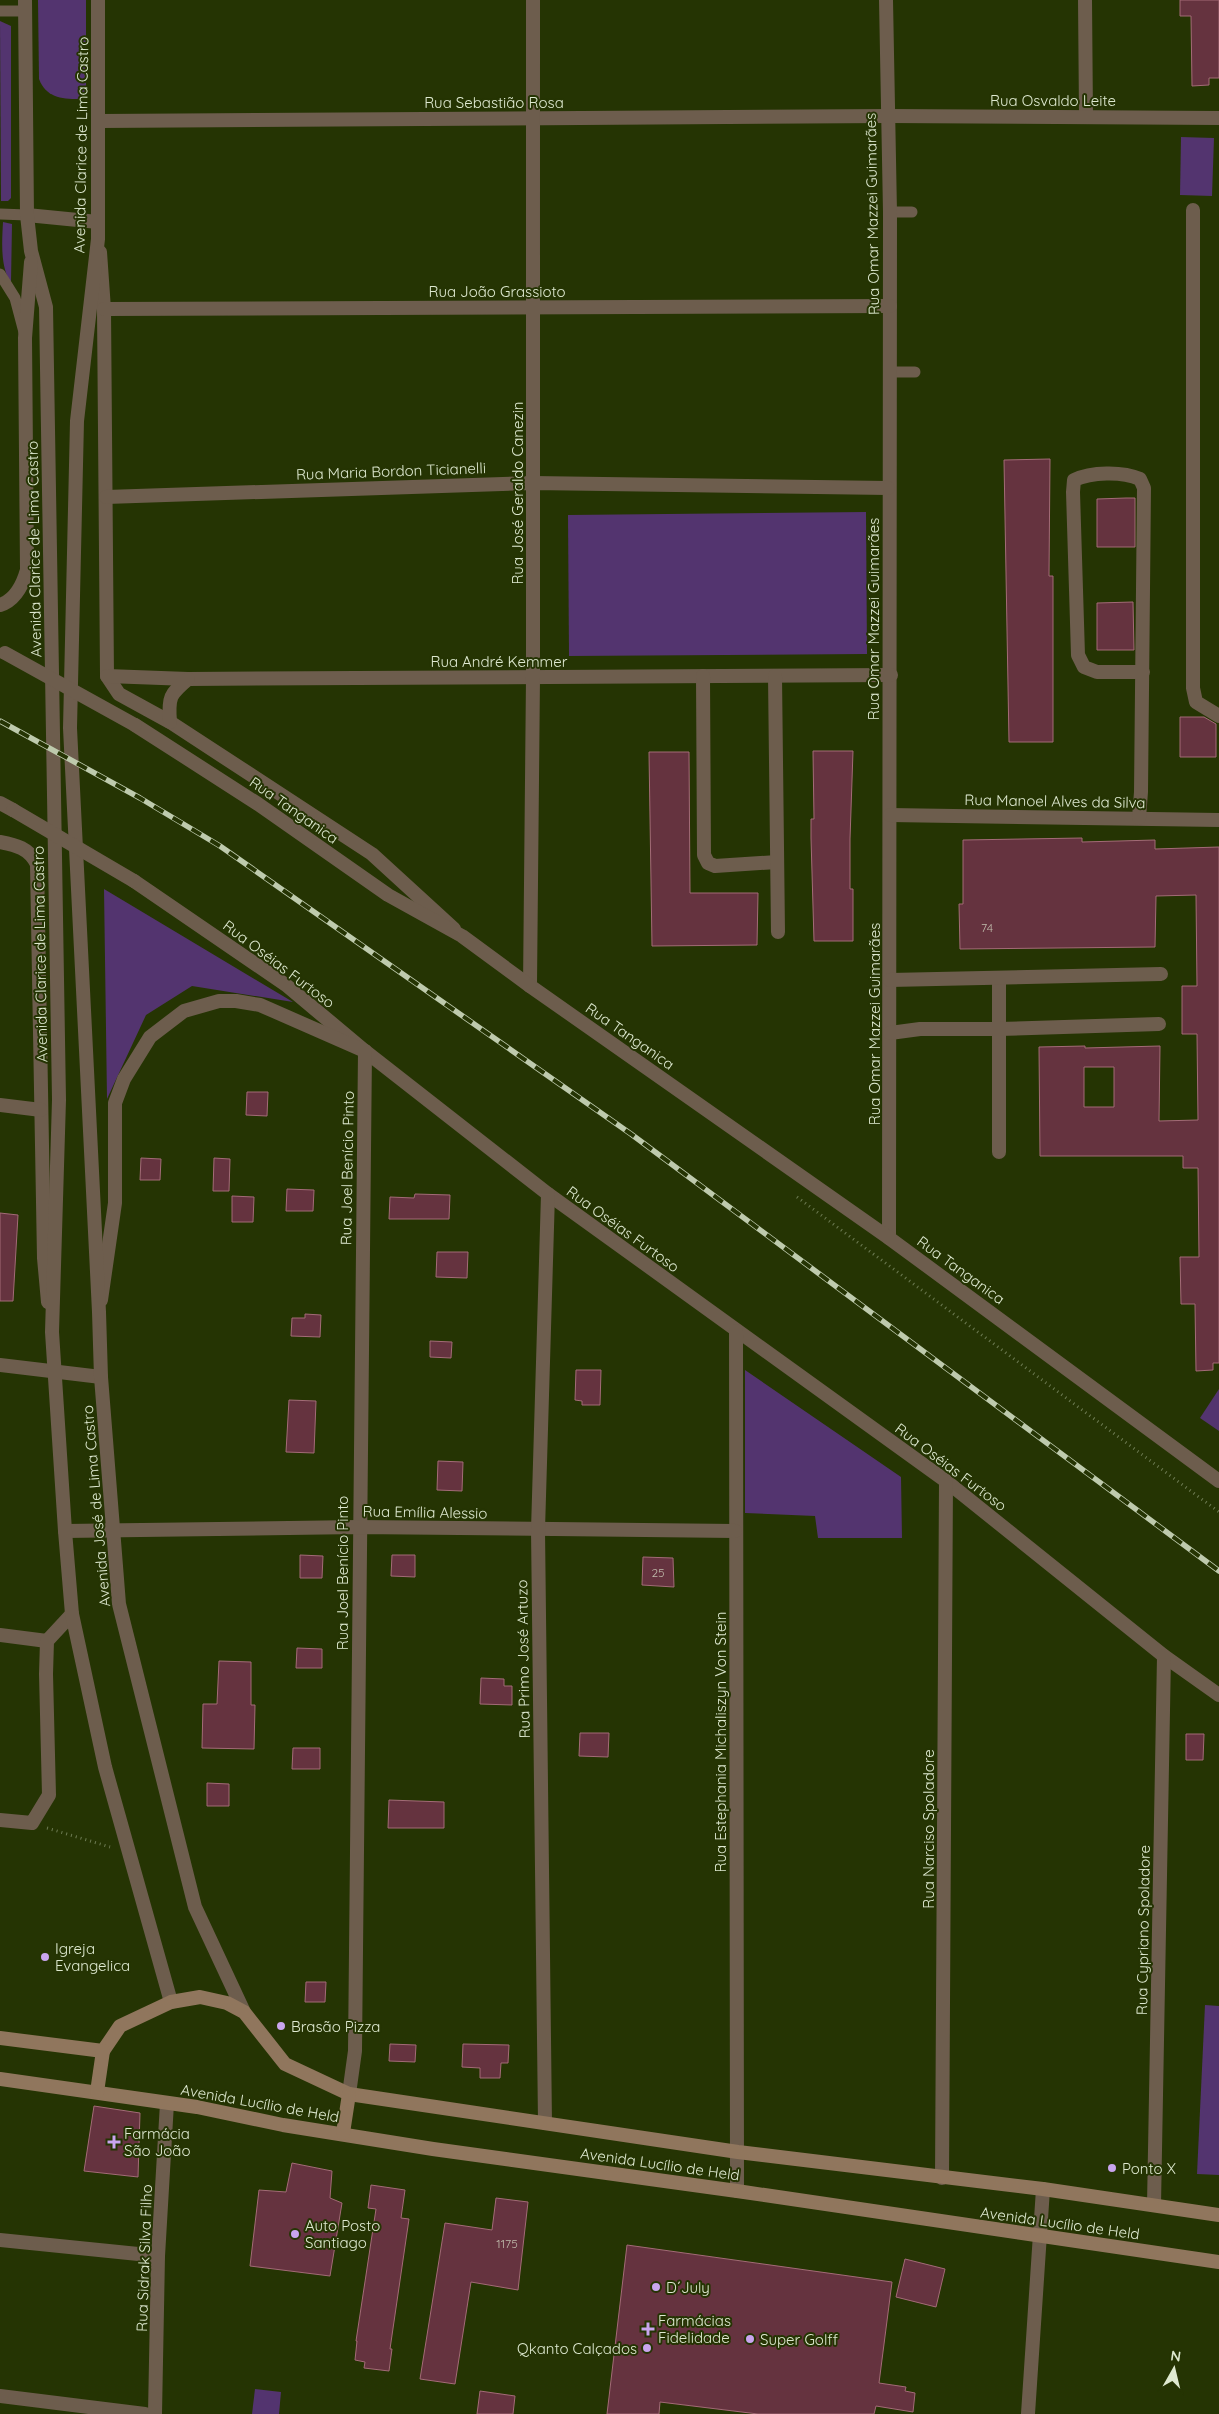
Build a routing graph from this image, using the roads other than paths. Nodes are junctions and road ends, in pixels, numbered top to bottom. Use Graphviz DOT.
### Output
graph roads {
  1 [pos="98,0"];
  2 [pos="534,0"];
  3 [pos="886,0"];
  4 [pos="1085,0"];
  5 [pos="25,6"];
  6 [pos="0,11"];
  7 [pos="888,116"];
  8 [pos="1086,116"];
  9 [pos="533,118"];
  10 [pos="1219,118"];
  11 [pos="100,121"];
  12 [pos="1193,210"];
  13 [pos="890,212"];
  14 [pos="912,212"];
  15 [pos="0,214"];
  16 [pos="27,214"];
  17 [pos="98,222"];
  18 [pos="98,239"];
  19 [pos="32,251"];
  20 [pos="0,274"];
  21 [pos="890,306"];
  22 [pos="533,307"];
  23 [pos="104,309"];
  24 [pos="25,338"];
  25 [pos="889,372"];
  26 [pos="915,372"];
  27 [pos="533,483"];
  28 [pos="888,488"];
  29 [pos="106,497"];
  30 [pos="0,605"];
  31 [pos="2,652"];
  32 [pos="1142,672"];
  33 [pos="891,675"];
  34 [pos="107,676"];
  35 [pos="703,676"];
  36 [pos="775,676"];
  37 [pos="534,677"];
  38 [pos="188,679"];
  39 [pos="1219,716"];
  40 [pos="170,722"];
  41 [pos="0,803"];
  42 [pos="890,815"];
  43 [pos="1139,818"];
  44 [pos="1219,820"];
  45 [pos="0,842"];
  46 [pos="777,862"];
  47 [pos="778,932"];
  48 [pos="462,936"];
  49 [pos="1161,974"];
  50 [pos="999,978"];
  51 [pos="890,980"];
  52 [pos="530,986"];
  53 [pos="1159,1024"];
  54 [pos="999,1029"];
  55 [pos="890,1033"];
  56 [pos="365,1051"];
  57 [pos="87,1098"];
  58 [pos="59,1100"];
  59 [pos="0,1105"];
  60 [pos="41,1110"];
  61 [pos="999,1152"];
  62 [pos="548,1194"];
  63 [pos="889,1238"];
  64 [pos="99,1312"];
  65 [pos="736,1331"];
  66 [pos="52,1332"];
  67 [pos="0,1364"];
  68 [pos="54,1370"];
  69 [pos="101,1377"];
  70 [pos="946,1480"];
  71 [pos="1219,1481"];
  72 [pos="358,1527"];
  73 [pos="114,1529"];
  74 [pos="538,1530"];
  75 [pos="65,1531"];
  76 [pos="735,1531"];
  77 [pos="72,1614"];
  78 [pos="0,1635"];
  79 [pos="47,1641"];
  80 [pos="1164,1656"];
  81 [pos="1219,1695"];
  82 [pos="0,1820"];
  83 [pos="170,2002"];
  84 [pos="244,2012"];
  85 [pos="0,2038"];
  86 [pos="103,2051"];
  87 [pos="0,2078"];
  88 [pos="97,2092"];
  89 [pos="349,2094"];
  90 [pos="166,2103"];
  91 [pos="545,2123"];
  92 [pos="343,2133"];
  93 [pos="738,2152"];
  94 [pos="942,2178"];
  95 [pos="1043,2189"];
  96 [pos="737,2191"];
  97 [pos="1154,2205"];
  98 [pos="1219,2215"];
  99 [pos="1040,2237"];
  100 [pos="0,2240"];
  101 [pos="158,2256"];
  102 [pos="1219,2262"];
  103 [pos="0,2396"];
  104 [pos="145,2414"];
  105 [pos="156,2414"];
  106 [pos="1028,2414"];
  1 -- 11 [label="street, Avenida Clarice de Lima Castro"];
  2 -- 9 [label="street, Rua José Geraldo Canezin"];
  3 -- 7 [label="street, Rua Omar Mazzei Guimarães"];
  4 -- 8 [label="street"];
  5 -- 6 [label="lane"];
  5 -- 16 [label="street, Avenida Clarice de Lima Castro"];
  7 -- 8 [label="street, Rua Osvaldo Leite"];
  7 -- 9 [label="street, Rua Sebastião Rosa"];
  7 -- 13 [label="street, Rua Omar Mazzei Guimarães"];
  8 -- 10 [label="street, Rua Osvaldo Leite"];
  9 -- 11 [label="street, Rua Sebastião Rosa"];
  9 -- 22 [label="street, Rua José Geraldo Canezin"];
  11 -- 17 [label="street, Avenida Clarice de Lima Castro"];
  12 -- 39 [label="street"];
  13 -- 14 [label="lane"];
  13 -- 21 [label="street, Rua Omar Mazzei Guimarães"];
  15 -- 16 [label="lane"];
  16 -- 17 [label="street"];
  16 -- 19 [label="street, Avenida Clarice de Lima Castro"];
  17 -- 18 [label="street, Avenida Clarice de Lima Castro"];
  18 -- 23 [label="street"];
  18 -- 57 [label="street, Avenida Clarice de Lima Castro"];
  19 -- 24 [label="street"];
  19 -- 58 [label="street, Avenida Clarice de Lima Castro"];
  20 -- 24 [label="lane"];
  21 -- 22 [label="street, Rua João Grassioto"];
  21 -- 25 [label="street, Rua Omar Mazzei Guimarães"];
  22 -- 23 [label="street, Rua João Grassioto"];
  22 -- 27 [label="street, Rua José Geraldo Canezin"];
  23 -- 29 [label="street"];
  24 -- 30 [label="street"];
  25 -- 26 [label="lane"];
  25 -- 28 [label="street, Rua Omar Mazzei Guimarães"];
  27 -- 28 [label="street, Rua Maria Bordon Ticianelli"];
  27 -- 29 [label="street, Rua Maria Bordon Ticianelli"];
  27 -- 37 [label="street, Rua José Geraldo Canezin"];
  28 -- 33 [label="street, Rua Omar Mazzei Guimarães"];
  29 -- 34 [label="street"];
  31 -- 48 [label="street, Rua Tanganica, bridge"];
  32 -- 32 [label="street"];
  32 -- 43 [label="street"];
  33 -- 36 [label="street, Rua André Kemmer"];
  33 -- 42 [label="street, Rua Omar Mazzei Guimarães"];
  34 -- 38 [label="street, Rua André Kemmer"];
  34 -- 40 [label="street"];
  35 -- 36 [label="street, Rua André Kemmer"];
  35 -- 37 [label="street, Rua André Kemmer"];
  35 -- 46 [label="street"];
  36 -- 46 [label="street"];
  37 -- 38 [label="street, Rua André Kemmer"];
  37 -- 52 [label="street, Rua José Geraldo Canezin"];
  38 -- 40 [label="street"];
  40 -- 48 [label="street"];
  41 -- 56 [label="street, Rua Oséias Furtoso, bridge"];
  42 -- 43 [label="street, Rua Manoel Alves da Silva"];
  42 -- 51 [label="street, Rua Omar Mazzei Guimarães"];
  43 -- 44 [label="street, Rua Manoel Alves da Silva"];
  45 -- 60 [label="street"];
  46 -- 47 [label="street"];
  48 -- 52 [label="street, Rua Tanganica"];
  49 -- 50 [label="street"];
  50 -- 51 [label="street"];
  50 -- 54 [label="street"];
  51 -- 55 [label="street, Rua Omar Mazzei Guimarães"];
  52 -- 63 [label="street, Rua Tanganica"];
  53 -- 54 [label="street"];
  54 -- 55 [label="street"];
  54 -- 61 [label="street"];
  55 -- 63 [label="street, Rua Omar Mazzei Guimarães"];
  56 -- 62 [label="street, Rua Oséias Furtoso"];
  56 -- 64 [label="street"];
  56 -- 72 [label="street, Rua Joel Benício Pinto"];
  57 -- 64 [label="street, Avenida José de Lima Castro"];
  58 -- 66 [label="street, Avenida José de Lima Castro"];
  59 -- 60 [label="street"];
  60 -- 66 [label="street"];
  62 -- 65 [label="street, Rua Oséias Furtoso"];
  62 -- 74 [label="street, Rua Primo José Artuzo"];
  63 -- 71 [label="street, Rua Tanganica"];
  64 -- 69 [label="street, Avenida José de Lima Castro"];
  65 -- 70 [label="street, Rua Oséias Furtoso"];
  65 -- 76 [label="street, Rua Estephania Michaliszyn Von Stein"];
  66 -- 68 [label="street, Avenida José de Lima Castro"];
  67 -- 68 [label="street"];
  68 -- 69 [label="street"];
  68 -- 75 [label="street, Avenida José de Lima Castro"];
  69 -- 73 [label="street, Avenida José de Lima Castro"];
  70 -- 80 [label="street, Rua Oséias Furtoso"];
  70 -- 94 [label="street, Rua Narciso Spoladore"];
  72 -- 73 [label="street, Rua Emília Alessio"];
  72 -- 74 [label="street, Rua Emília Alessio"];
  72 -- 89 [label="street, Rua Joel Benício Pinto"];
  73 -- 75 [label="street, Rua Emília Alessio"];
  73 -- 84 [label="street, Avenida José de Lima Castro"];
  74 -- 76 [label="street, Rua Emília Alessio"];
  74 -- 91 [label="street, Rua Primo José Artuzo"];
  75 -- 77 [label="street, Avenida José de Lima Castro"];
  76 -- 93 [label="street, Rua Estephania Michaliszyn Von Stein"];
  77 -- 79 [label="street"];
  77 -- 83 [label="street, Avenida José de Lima Castro"];
  78 -- 79 [label="street"];
  79 -- 82 [label="street"];
  80 -- 81 [label="street, Rua Oséias Furtoso"];
  80 -- 97 [label="street, Rua Cypriano Spoladore"];
  83 -- 84 [label="main road"];
  83 -- 86 [label="main road"];
  84 -- 89 [label="main road, Avenida Lucílio de Held"];
  85 -- 86 [label="main road"];
  86 -- 88 [label="main road"];
  87 -- 88 [label="main road, Avenida Lucílio de Held"];
  88 -- 90 [label="main road, Avenida Lucílio de Held"];
  89 -- 91 [label="main road, Avenida Lucílio de Held"];
  89 -- 92 [label="main road"];
  90 -- 92 [label="main road, Avenida Lucílio de Held"];
  90 -- 101 [label="street, Rua Sidrak Silva Filho"];
  91 -- 93 [label="main road, Avenida Lucílio de Held"];
  92 -- 96 [label="main road, Avenida Lucílio de Held"];
  93 -- 94 [label="main road, Avenida Lucílio de Held"];
  93 -- 96 [label="street, Rua Estephania Michaliszyn Von Stein"];
  94 -- 95 [label="main road, Avenida Lucílio de Held"];
  95 -- 97 [label="main road, Avenida Lucílio de Held"];
  95 -- 99 [label="street"];
  96 -- 99 [label="main road, Avenida Lucílio de Held"];
  97 -- 98 [label="main road, Avenida Lucílio de Held"];
  99 -- 102 [label="main road, Avenida Lucílio de Held"];
  99 -- 106 [label="street"];
  100 -- 101 [label="street"];
  101 -- 105 [label="street, Rua Sidrak Silva Filho"];
  103 -- 104 [label="street"];
}
